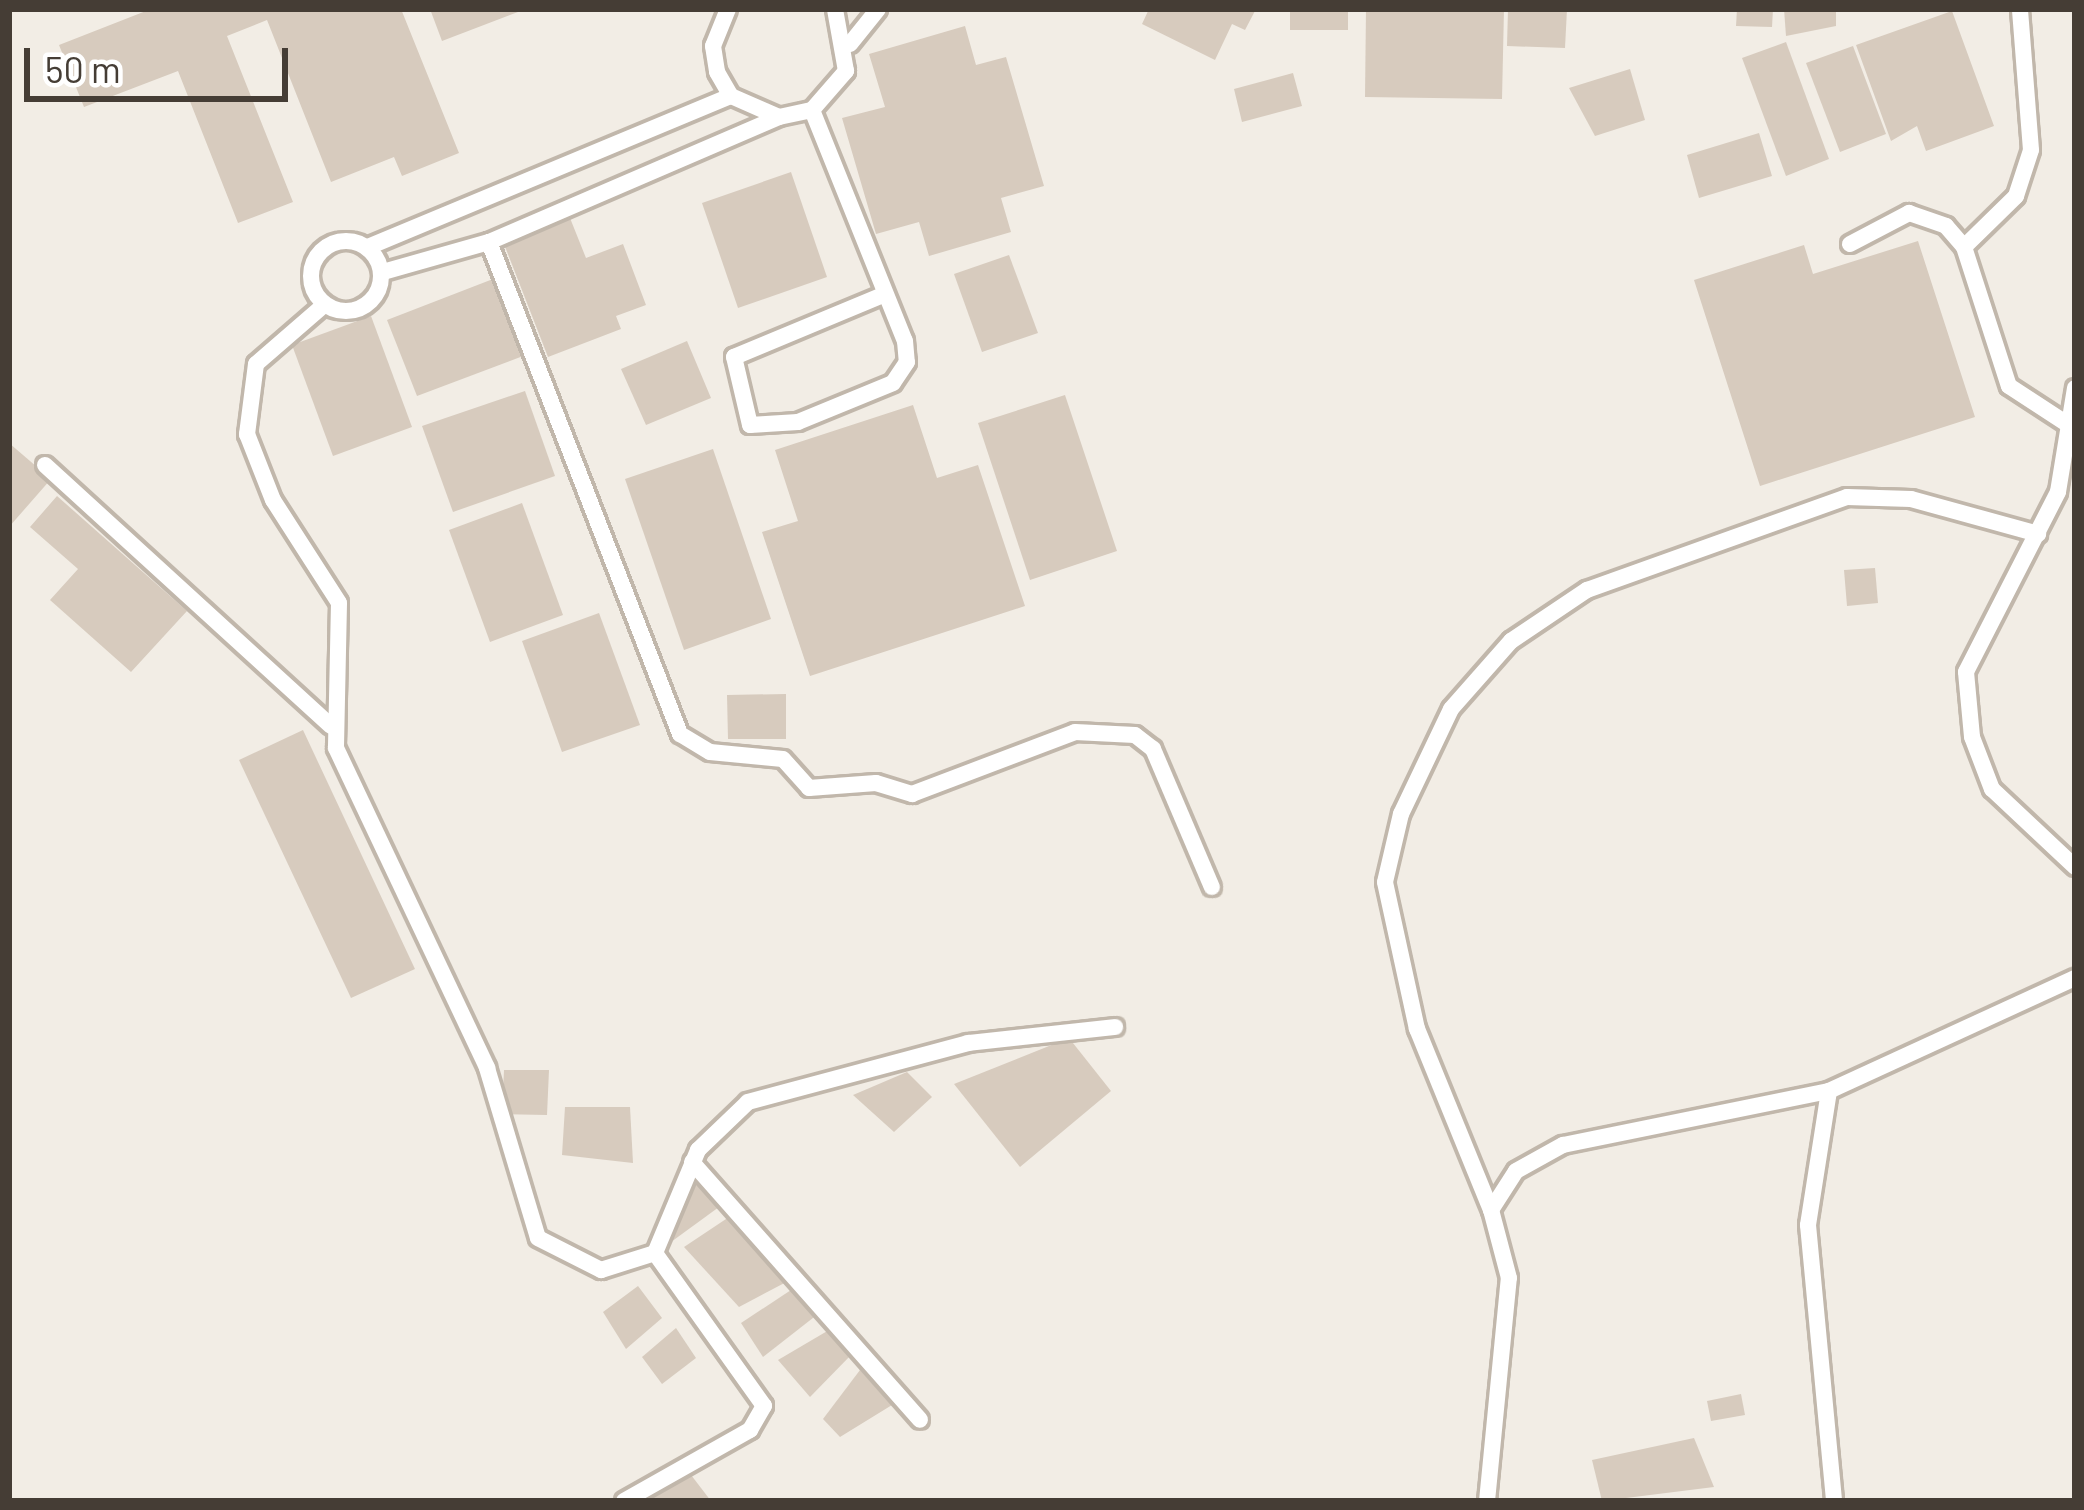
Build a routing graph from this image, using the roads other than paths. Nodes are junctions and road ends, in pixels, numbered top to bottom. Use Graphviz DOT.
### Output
graph roads {
  1 [pos="728,9"];
  2 [pos="835,9"];
  3 [pos="878,9"];
  4 [pos="2020,9"];
  5 [pos="850,44"];
  6 [pos="731,95"];
  7 [pos="812,110"];
  8 [pos="779,117"];
  9 [pos="488,242"];
  10 [pos="1850,244"];
  11 [pos="368,247"];
  12 [pos="1964,247"];
  13 [pos="383,272"];
  14 [pos="884,296"];
  15 [pos="324,305"];
  16 [pos="2075,388"];
  17 [pos="2072,427"];
  18 [pos="2071,460"];
  19 [pos="45,465"];
  20 [pos="2038,534"];
  21 [pos="331,726"];
  22 [pos="2075,867"];
  23 [pos="1211,886"];
  24 [pos="2075,978"];
  25 [pos="1115,1027"];
  26 [pos="1829,1091"];
  27 [pos="692,1162"];
  28 [pos="1491,1210"];
  29 [pos="655,1253"];
  30 [pos="920,1420"];
  31 [pos="624,1501"];
  32 [pos="1487,1501"];
  33 [pos="1834,1501"];
  1 -- 6 [label="lane"];
  2 -- 5 [label="lane"];
  3 -- 5 [label="lane"];
  4 -- 12 [label="lane"];
  5 -- 7 [label="lane"];
  6 -- 8 [label="lane"];
  6 -- 11 [label="lane"];
  7 -- 8 [label="lane"];
  7 -- 14 [label="lane"];
  8 -- 9 [label="lane"];
  9 -- 13 [label="lane"];
  9 -- 23 [label="lane"];
  10 -- 12 [label="lane"];
  11 -- 13 [label="lane"];
  11 -- 15 [label="lane"];
  12 -- 17 [label="lane"];
  13 -- 15 [label="lane"];
  14 -- 14 [label="lane"];
  15 -- 21 [label="lane"];
  16 -- 17 [label="lane"];
  17 -- 18 [label="lane"];
  18 -- 20 [label="lane"];
  19 -- 21 [label="lane"];
  20 -- 22 [label="lane"];
  20 -- 28 [label="lane"];
  21 -- 29 [label="lane"];
  24 -- 26 [label="lane"];
  25 -- 27 [label="lane"];
  26 -- 28 [label="lane"];
  26 -- 33 [label="lane"];
  27 -- 29 [label="lane"];
  27 -- 30 [label="lane"];
  28 -- 32 [label="lane"];
  29 -- 31 [label="lane"];
}
